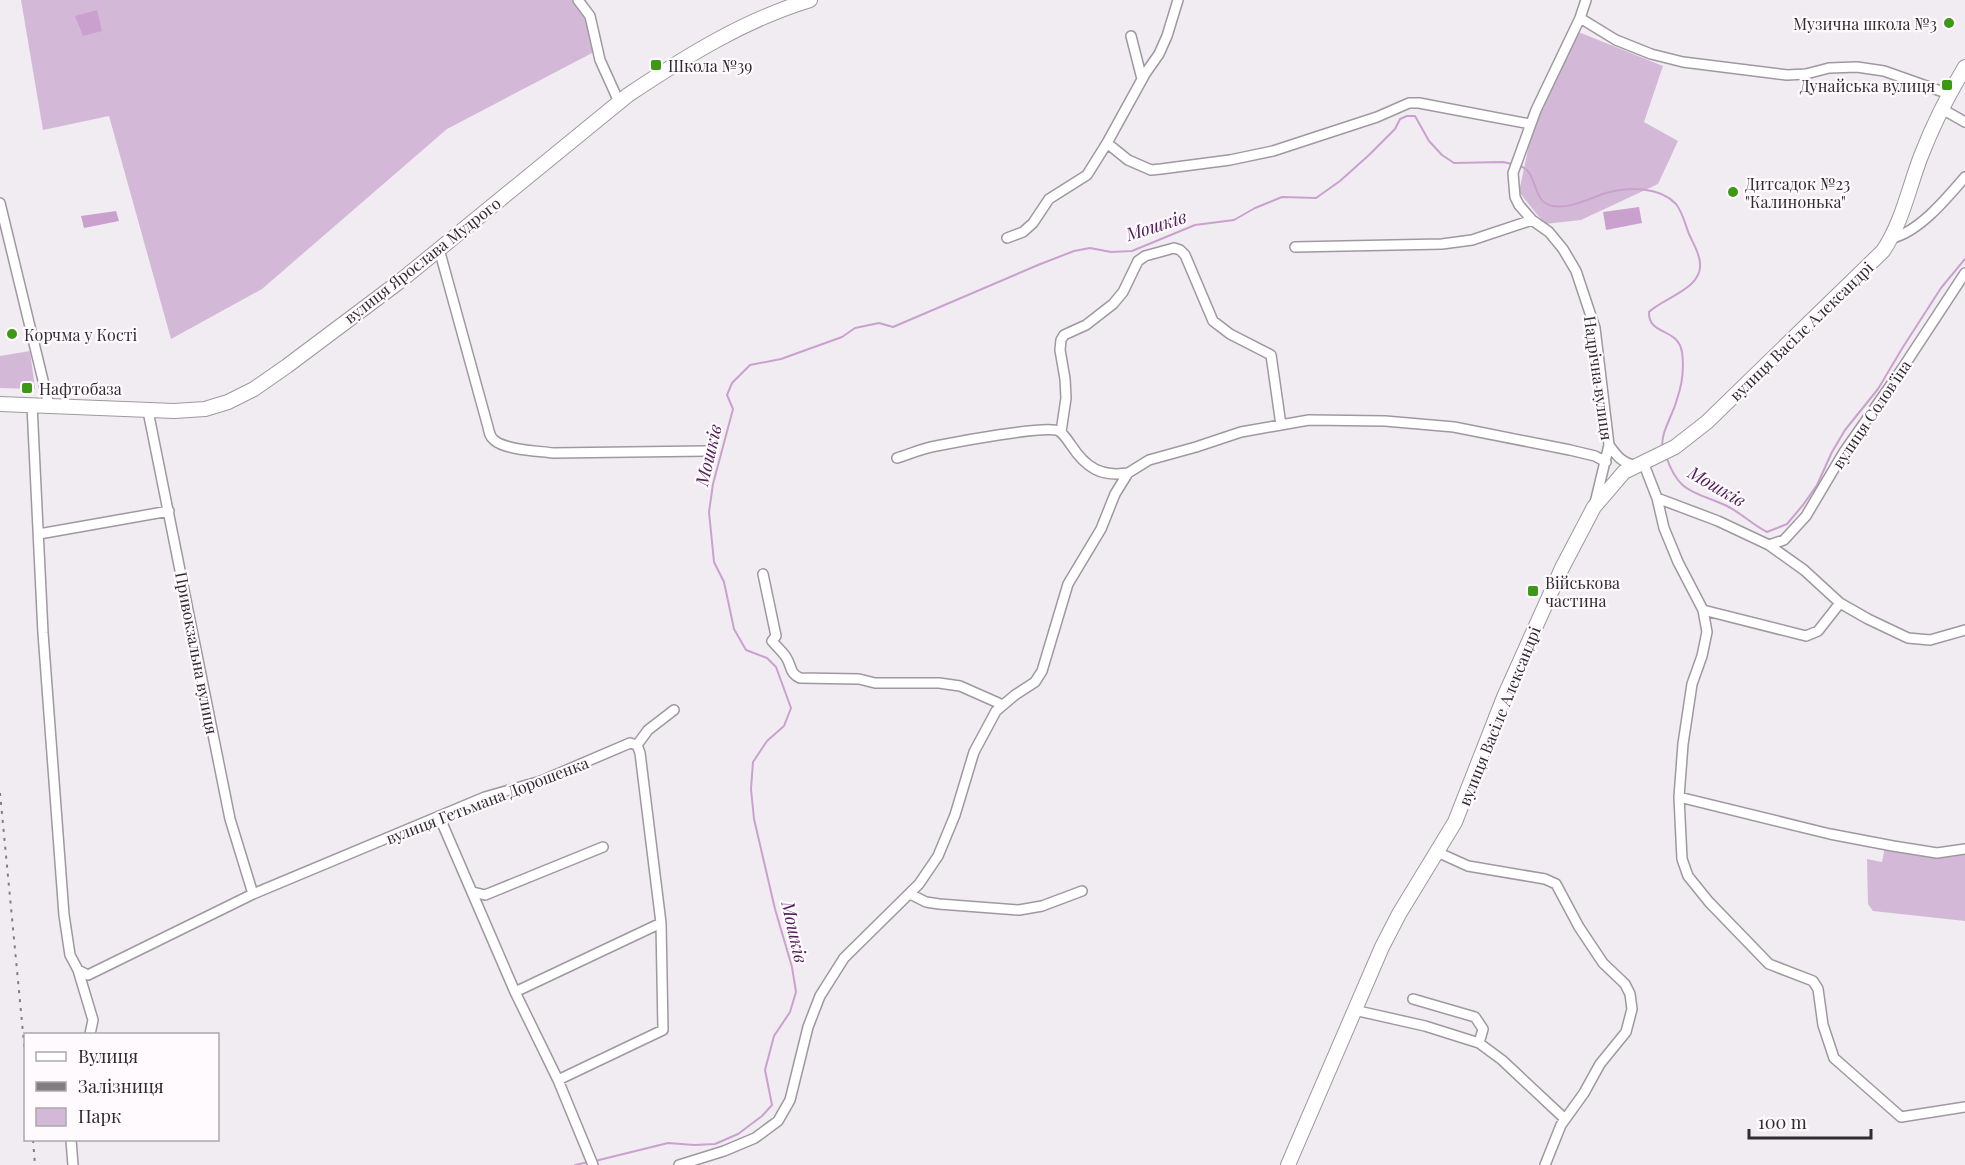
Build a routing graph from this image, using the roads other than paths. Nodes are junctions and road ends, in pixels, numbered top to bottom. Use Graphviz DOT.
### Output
graph roads {
  1 [pos="578,0"];
  2 [pos="810,0"];
  3 [pos="1178,0"];
  4 [pos="1586,0"];
  5 [pos="1580,18"];
  6 [pos="1131,36"];
  7 [pos="1965,67"];
  8 [pos="1142,79"];
  9 [pos="1949,94"];
  10 [pos="619,102"];
  11 [pos="1942,110"];
  12 [pos="1965,122"];
  13 [pos="1530,124"];
  14 [pos="1107,143"];
  15 [pos="1965,177"];
  16 [pos="0,203"];
  17 [pos="1532,220"];
  18 [pos="1007,238"];
  19 [pos="1892,238"];
  20 [pos="1295,247"];
  21 [pos="439,249"];
  22 [pos="1965,273"];
  23 [pos="0,404"];
  24 [pos="32,405"];
  25 [pos="50,405"];
  26 [pos="148,411"];
  27 [pos="1281,425"];
  28 [pos="1061,432"];
  29 [pos="1609,445"];
  30 [pos="707,450"];
  31 [pos="897,458"];
  32 [pos="1606,462"];
  33 [pos="1639,463"];
  34 [pos="1128,473"];
  35 [pos="1657,498"];
  36 [pos="1594,507"];
  37 [pos="169,511"];
  38 [pos="39,534"];
  39 [pos="1769,545"];
  40 [pos="763,574"];
  41 [pos="1840,603"];
  42 [pos="1703,610"];
  43 [pos="1965,630"];
  44 [pos="1003,705"];
  45 [pos="674,710"];
  46 [pos="637,745"];
  47 [pos="1679,797"];
  48 [pos="439,816"];
  49 [pos="603,847"];
  50 [pos="1965,849"];
  51 [pos="1437,852"];
  52 [pos="1082,891"];
  53 [pos="473,892"];
  54 [pos="253,894"];
  55 [pos="910,894"];
  56 [pos="660,923"];
  57 [pos="78,970"];
  58 [pos="515,992"];
  59 [pos="1413,999"];
  60 [pos="1354,1011"];
  61 [pos="90,1033"];
  62 [pos="1479,1043"];
  63 [pos="558,1080"];
  64 [pos="1965,1107"];
  65 [pos="1566,1119"];
  66 [pos="71,1141"];
  67 [pos="73,1165"];
  68 [pos="593,1165"];
  69 [pos="679,1165"];
  70 [pos="1288,1165"];
  71 [pos="1545,1165"];
  1 -- 10 [label="street"];
  2 -- 10 [label="main road, вулиця Ярослава Мудрого"];
  3 -- 8 [label="street"];
  4 -- 5 [label="street, Надрічна вулиця"];
  5 -- 9 [label="street"];
  5 -- 13 [label="street, Надрічна вулиця"];
  6 -- 8 [label="street"];
  7 -- 9 [label="main road, вулиця Васіле Александрі"];
  8 -- 14 [label="street"];
  9 -- 11 [label="main road, вулиця Васіле Александрі"];
  10 -- 21 [label="main road, вулиця Ярослава Мудрого"];
  11 -- 12 [label="street"];
  11 -- 19 [label="main road, вулиця Васіле Александрі"];
  13 -- 14 [label="street"];
  13 -- 17 [label="street, Надрічна вулиця"];
  14 -- 18 [label="street"];
  15 -- 19 [label="street"];
  16 -- 25 [label="street"];
  17 -- 20 [label="street"];
  17 -- 29 [label="street, Надрічна вулиця"];
  19 -- 33 [label="main road, вулиця Васіле Александрі"];
  21 -- 26 [label="main road, вулиця Ярослава Мудрого"];
  21 -- 30 [label="street"];
  22 -- 39 [label="street, вулиця Солов'їна"];
  23 -- 24 [label="main road, вулиця Ярослава Мудрого"];
  24 -- 25 [label="main road, вулиця Ярослава Мудрого"];
  24 -- 38 [label="street"];
  25 -- 26 [label="main road, вулиця Ярослава Мудрого"];
  26 -- 37 [label="street, Привокзальна вулиця"];
  27 -- 28 [label="street"];
  27 -- 32 [label="street"];
  27 -- 34 [label="street"];
  28 -- 31 [label="street"];
  28 -- 34 [label="street"];
  29 -- 32 [label="street, Надрічна вулиця"];
  29 -- 33 [label="street"];
  32 -- 36 [label="street, Надрічна вулиця"];
  33 -- 35 [label="street"];
  33 -- 36 [label="main road, вулиця Васіле Александрі"];
  34 -- 44 [label="street"];
  35 -- 39 [label="street"];
  35 -- 42 [label="street"];
  36 -- 51 [label="main road, вулиця Васіле Александрі"];
  37 -- 38 [label="street"];
  37 -- 54 [label="street, Привокзальна вулиця"];
  38 -- 57 [label="street"];
  39 -- 41 [label="street"];
  40 -- 44 [label="street"];
  41 -- 42 [label="street"];
  41 -- 43 [label="street"];
  42 -- 47 [label="street"];
  44 -- 55 [label="street"];
  45 -- 46 [label="street"];
  46 -- 48 [label="street, вулиця Гетьмана Дорошенка"];
  46 -- 56 [label="street"];
  47 -- 50 [label="street"];
  47 -- 64 [label="street"];
  48 -- 53 [label="street"];
  48 -- 54 [label="street, вулиця Гетьмана Дорошенка"];
  49 -- 53 [label="street"];
  51 -- 60 [label="main road, вулиця Васіле Александрі"];
  51 -- 65 [label="street"];
  52 -- 55 [label="street"];
  53 -- 58 [label="street"];
  54 -- 57 [label="street, вулиця Гетьмана Дорошенка"];
  55 -- 69 [label="street"];
  56 -- 58 [label="street"];
  56 -- 63 [label="street"];
  57 -- 61 [label="street"];
  58 -- 63 [label="street"];
  59 -- 62 [label="street"];
  60 -- 62 [label="street"];
  60 -- 70 [label="main road, вулиця Васіле Александрі"];
  62 -- 65 [label="street"];
  63 -- 68 [label="street"];
  65 -- 71 [label="street"];
  66 -- 67 [label="street"];
}
